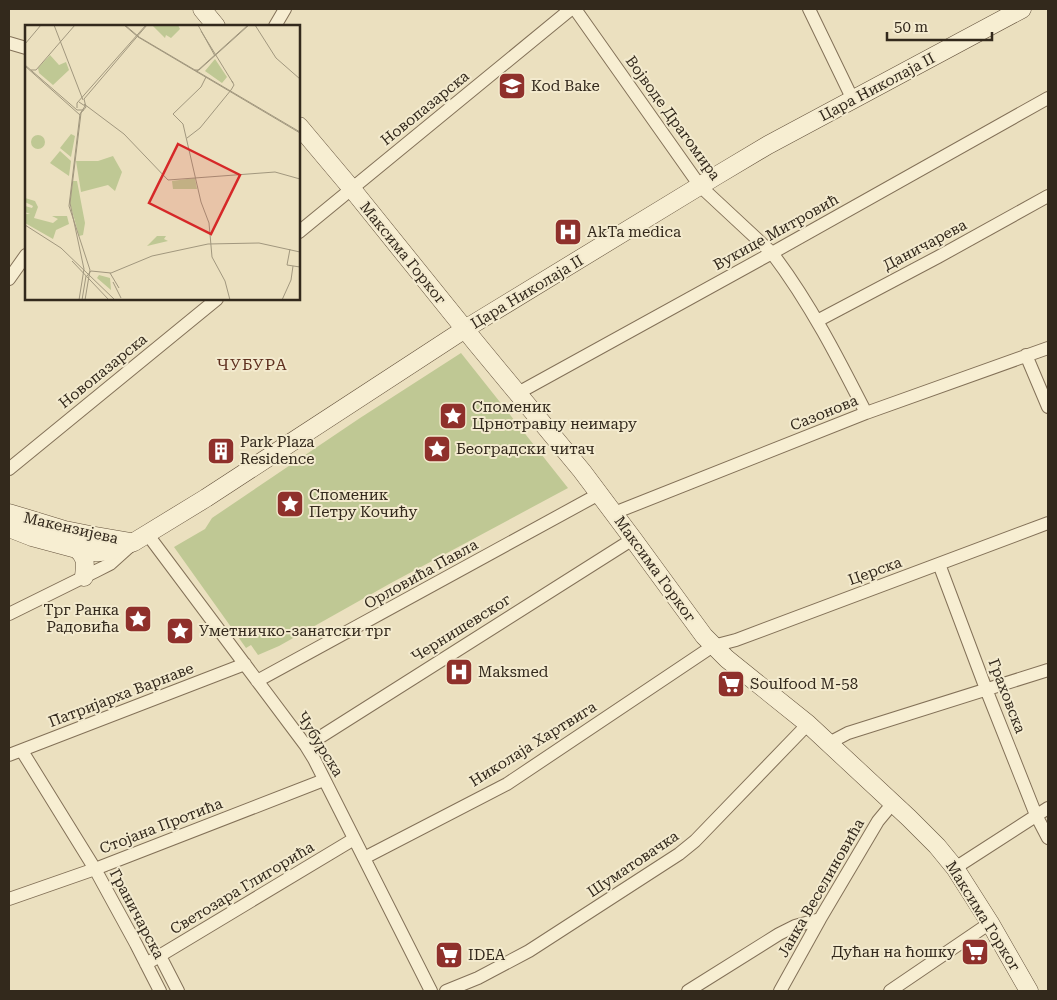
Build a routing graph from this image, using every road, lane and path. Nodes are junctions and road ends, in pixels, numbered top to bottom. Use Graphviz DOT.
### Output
graph roads {
  1 [pos="202,9"];
  2 [pos="285,9"];
  3 [pos="571,9"];
  4 [pos="575,9"];
  5 [pos="809,9"];
  6 [pos="1022,9"];
  7 [pos="215,25"];
  8 [pos="276,25"];
  9 [pos="9,43"];
  10 [pos="25,48"];
  11 [pos="1048,98"];
  12 [pos="853,100"];
  13 [pos="300,127"];
  14 [pos="700,186"];
  15 [pos="352,189"];
  16 [pos="1048,196"];
  17 [pos="300,231"];
  18 [pos="772,253"];
  19 [pos="25,256"];
  20 [pos="9,279"];
  21 [pos="216,300"];
  22 [pos="817,321"];
  23 [pos="465,329"];
  24 [pos="1048,348"];
  25 [pos="1026,355"];
  26 [pos="518,393"];
  27 [pos="1047,403"];
  28 [pos="866,413"];
  29 [pos="9,469"];
  30 [pos="599,494"];
  31 [pos="9,513"];
  32 [pos="614,514"];
  33 [pos="1048,523"];
  34 [pos="9,528"];
  35 [pos="633,538"];
  36 [pos="141,539"];
  37 [pos="78,550"];
  38 [pos="939,564"];
  39 [pos="84,577"];
  40 [pos="9,614"];
  41 [pos="713,646"];
  42 [pos="245,664"];
  43 [pos="1048,670"];
  44 [pos="258,681"];
  45 [pos="986,689"];
  46 [pos="808,724"];
  47 [pos="829,743"];
  48 [pos="306,746"];
  49 [pos="22,750"];
  50 [pos="9,755"];
  51 [pos="324,780"];
  52 [pos="893,803"];
  53 [pos="1048,808"];
  54 [pos="1036,815"];
  55 [pos="1048,838"];
  56 [pos="354,839"];
  57 [pos="364,858"];
  58 [pos="955,868"];
  59 [pos="95,869"];
  60 [pos="9,899"];
  61 [pos="820,919"];
  62 [pos="990,923"];
  63 [pos="160,956"];
  64 [pos="146,964"];
  65 [pos="160,991"];
  66 [pos="178,991"];
  67 [pos="431,991"];
  68 [pos="446,991"];
  69 [pos="688,991"];
  70 [pos="780,991"];
  71 [pos="890,991"];
  72 [pos="1029,991"];
  1 -- 7 [label="main road"];
  2 -- 8 [label="street"];
  3 -- 15 [label="street, Новопазарска"];
  4 -- 14 [label="street, Војводе Драгомира"];
  5 -- 12 [label="street"];
  6 -- 12 [label="main road, Цара Николаја II"];
  9 -- 10 [label="street"];
  11 -- 18 [label="street, Вукице Митровић"];
  12 -- 14 [label="main road, Цара Николаја II"];
  13 -- 15 [label="main road, Максима Горког"];
  14 -- 18 [label="street, Војводе Драгомира"];
  14 -- 23 [label="main road, Цара Николаја II"];
  15 -- 17 [label="street, Новопазарска"];
  15 -- 23 [label="main road, Максима Горког"];
  16 -- 22 [label="street, Даничарева"];
  18 -- 22 [label="street, Војводе Драгомира"];
  18 -- 26 [label="street, Вукице Митровић"];
  19 -- 20 [label="street"];
  21 -- 29 [label="street, Новопазарска"];
  22 -- 28 [label="street, Војводе Драгомира"];
  23 -- 26 [label="main road, Максима Горког"];
  23 -- 36 [label="main road, Цара Николаја II"];
  24 -- 25 [label="street, Сазонова"];
  25 -- 27 [label="street"];
  25 -- 28 [label="street, Сазонова"];
  26 -- 30 [label="main road, Максима Горког"];
  28 -- 32 [label="street, Сазонова"];
  30 -- 32 [label="main road, Максима Горког"];
  30 -- 44 [label="street, Орловића Павла"];
  31 -- 36 [label="main road, Макензијева"];
  32 -- 35 [label="main road, Максима Горког"];
  33 -- 38 [label="street, Церска"];
  34 -- 37 [label="main road, Макензијева"];
  35 -- 41 [label="main road, Максима Горког"];
  35 -- 48 [label="street, Чернишевског"];
  36 -- 37 [label="main road, Макензијева"];
  36 -- 39 [label="street"];
  36 -- 42 [label="street, Чубурска"];
  37 -- 39 [label="main road"];
  38 -- 41 [label="street, Церска"];
  38 -- 45 [label="street, Граховска"];
  39 -- 40 [label="street"];
  41 -- 46 [label="main road, Максима Горког"];
  41 -- 57 [label="street, Николаја Хартвига"];
  42 -- 44 [label="street, Чубурска"];
  42 -- 49 [label="street, Патријарха Варнаве"];
  43 -- 45 [label="street"];
  44 -- 48 [label="street, Чубурска"];
  45 -- 47 [label="street"];
  45 -- 54 [label="street, Граховска"];
  46 -- 47 [label="main road, Максима Горког"];
  46 -- 68 [label="street, Шуматовачка"];
  47 -- 52 [label="main road, Максима Горког"];
  48 -- 51 [label="street, Чубурска"];
  49 -- 50 [label="street, Патријарха Варнаве"];
  49 -- 59 [label="street, Граничарска"];
  51 -- 56 [label="street, Чубурска"];
  51 -- 59 [label="street, Стојана Протића"];
  52 -- 58 [label="main road, Максима Горког"];
  52 -- 61 [label="street, Јанка Веселиновића"];
  53 -- 54 [label="street"];
  54 -- 55 [label="street, Граховска"];
  54 -- 58 [label="street"];
  56 -- 57 [label="street, Чубурска"];
  56 -- 63 [label="street, Светозара Глигорића"];
  57 -- 67 [label="street, Чубурска"];
  58 -- 62 [label="main road, Максима Горког"];
  59 -- 60 [label="street, Стојана Протића"];
  59 -- 64 [label="street, Граничарска"];
  61 -- 69 [label="street"];
  61 -- 70 [label="street, Јанка Веселиновића"];
  62 -- 71 [label="street"];
  62 -- 72 [label="main road, Максима Горког"];
  63 -- 64 [label="street, Светозара Глигорића"];
  63 -- 66 [label="street, Граничарска"];
  64 -- 65 [label="street, Граничарска"];
}
